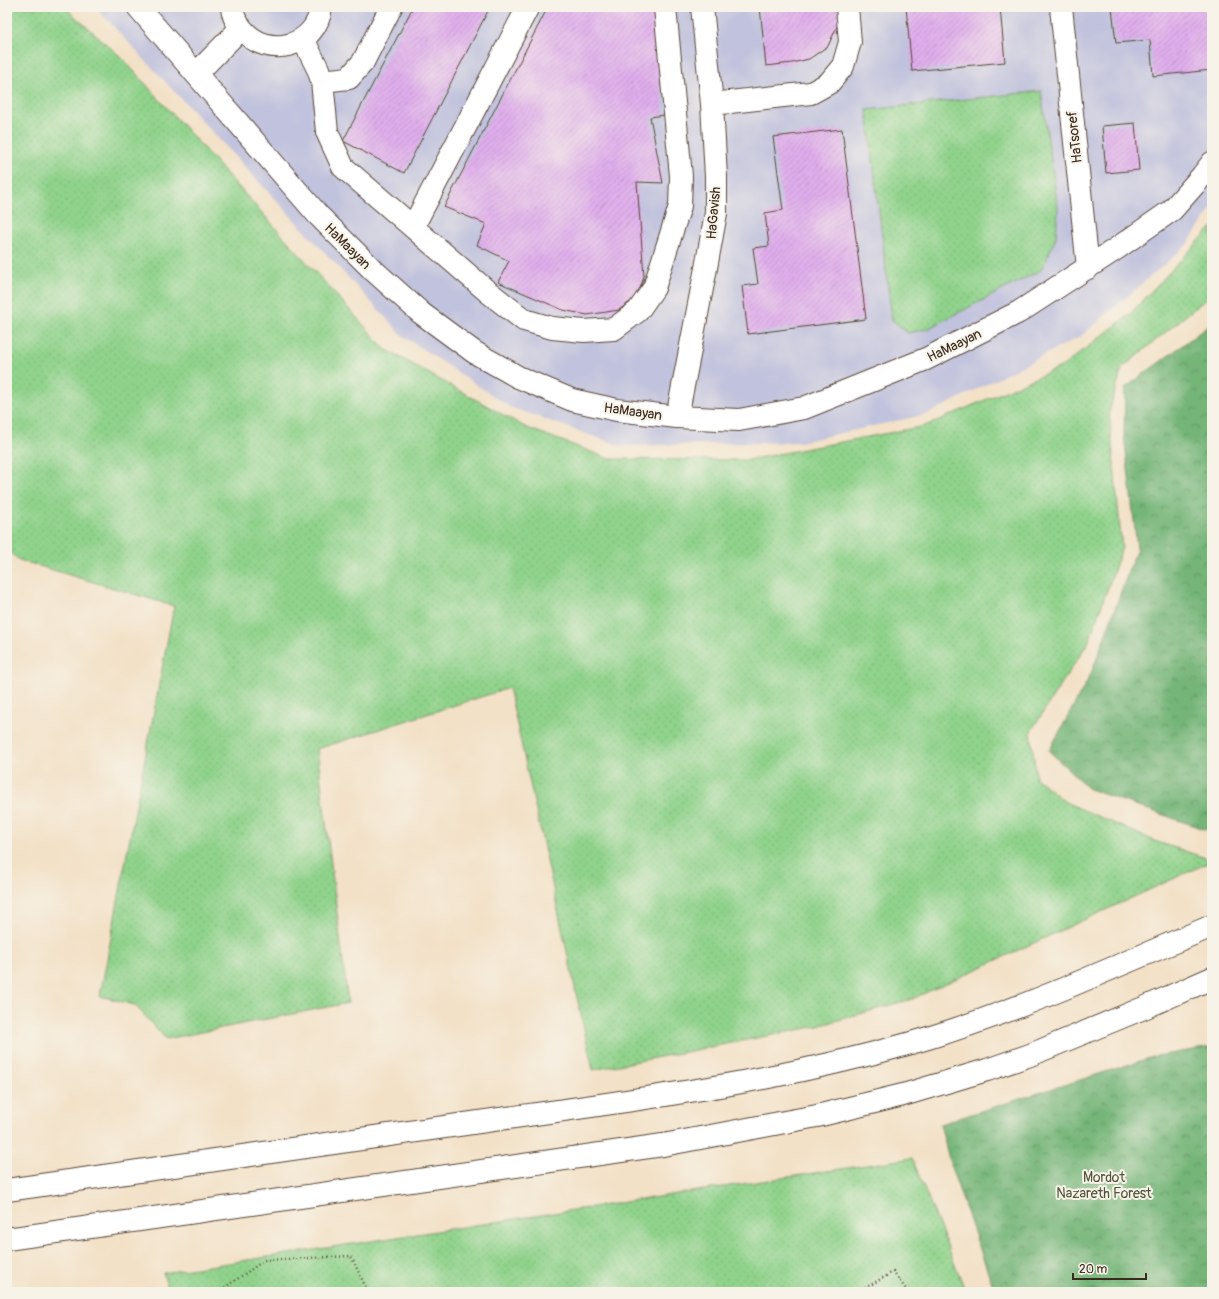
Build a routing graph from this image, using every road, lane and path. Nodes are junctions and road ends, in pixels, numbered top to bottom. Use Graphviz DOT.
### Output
graph roads {
  1 [pos="138,7"];
  2 [pos="232,7"];
  3 [pos="321,7"];
  4 [pos="391,7"];
  5 [pos="528,7"];
  6 [pos="665,7"];
  7 [pos="702,7"];
  8 [pos="847,7"];
  9 [pos="1061,7"];
  10 [pos="241,28"];
  11 [pos="303,39"];
  12 [pos="196,74"];
  13 [pos="322,81"];
  14 [pos="712,104"];
  15 [pos="1212,163"];
  16 [pos="413,227"];
  17 [pos="1088,268"];
  18 [pos="677,417"];
  19 [pos="1212,926"];
  20 [pos="1212,978"];
  21 [pos="7,1190"];
  22 [pos="7,1239"];
  23 [pos="218,1292"];
  24 [pos="368,1292"];
  25 [pos="858,1292"];
  26 [pos="908,1292"];
  1 -- 12 [label="main road, HaMaayan"];
  2 -- 10 [label="main road"];
  3 -- 11 [label="main road"];
  4 -- 13 [label="main road"];
  5 -- 16 [label="main road"];
  6 -- 16 [label="main road"];
  7 -- 14 [label="main road, HaGavish"];
  8 -- 14 [label="main road"];
  9 -- 17 [label="main road, HaTsoref"];
  10 -- 11 [label="main road"];
  10 -- 12 [label="main road"];
  11 -- 13 [label="main road"];
  12 -- 18 [label="main road, HaMaayan"];
  13 -- 16 [label="main road"];
  14 -- 18 [label="main road, HaGavish"];
  15 -- 17 [label="main road, HaMaayan"];
  17 -- 18 [label="main road, HaMaayan"];
  19 -- 21 [label="main road"];
  20 -- 22 [label="main road"];
  23 -- 24 [label="path"];
  25 -- 26 [label="path"];
}
